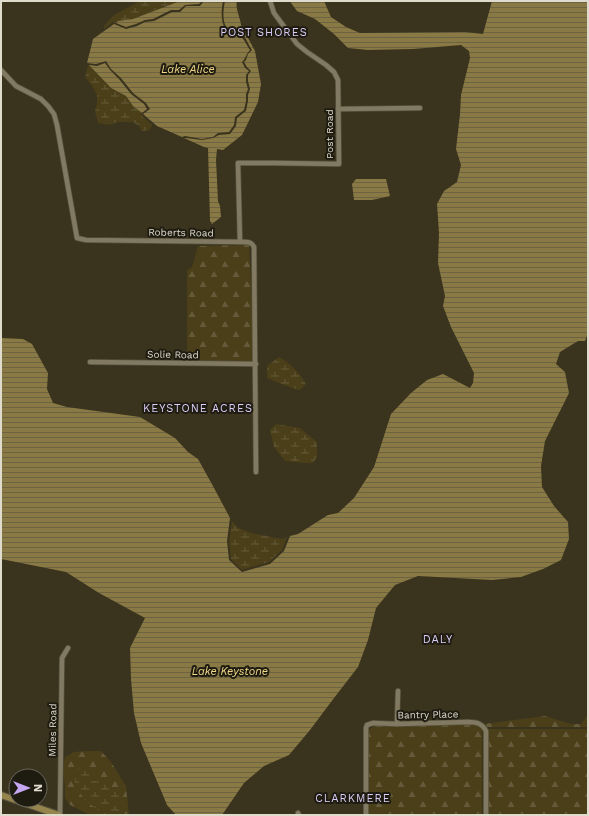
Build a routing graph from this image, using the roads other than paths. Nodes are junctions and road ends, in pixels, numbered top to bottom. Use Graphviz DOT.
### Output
graph roads {
  1 [pos="270,1"];
  2 [pos="1,70"];
  3 [pos="420,108"];
  4 [pos="338,109"];
  5 [pos="240,242"];
  6 [pos="90,362"];
  7 [pos="256,364"];
  8 [pos="256,472"];
  9 [pos="68,648"];
  10 [pos="398,691"];
  11 [pos="397,724"];
  12 [pos="1,795"];
  13 [pos="60,815"];
  14 [pos="366,815"];
  15 [pos="486,815"];
  1 -- 4 [label="street, Post Road"];
  2 -- 5 [label="street, Roberts Road"];
  3 -- 4 [label="street"];
  4 -- 5 [label="street, Post Road"];
  5 -- 7 [label="street"];
  6 -- 7 [label="street, Solie Road"];
  7 -- 8 [label="street"];
  9 -- 13 [label="street, Miles Road"];
  10 -- 11 [label="street"];
  11 -- 14 [label="street, Bantry Place"];
  11 -- 15 [label="street, Bantry Place"];
  12 -- 13 [label="main road"];
}
